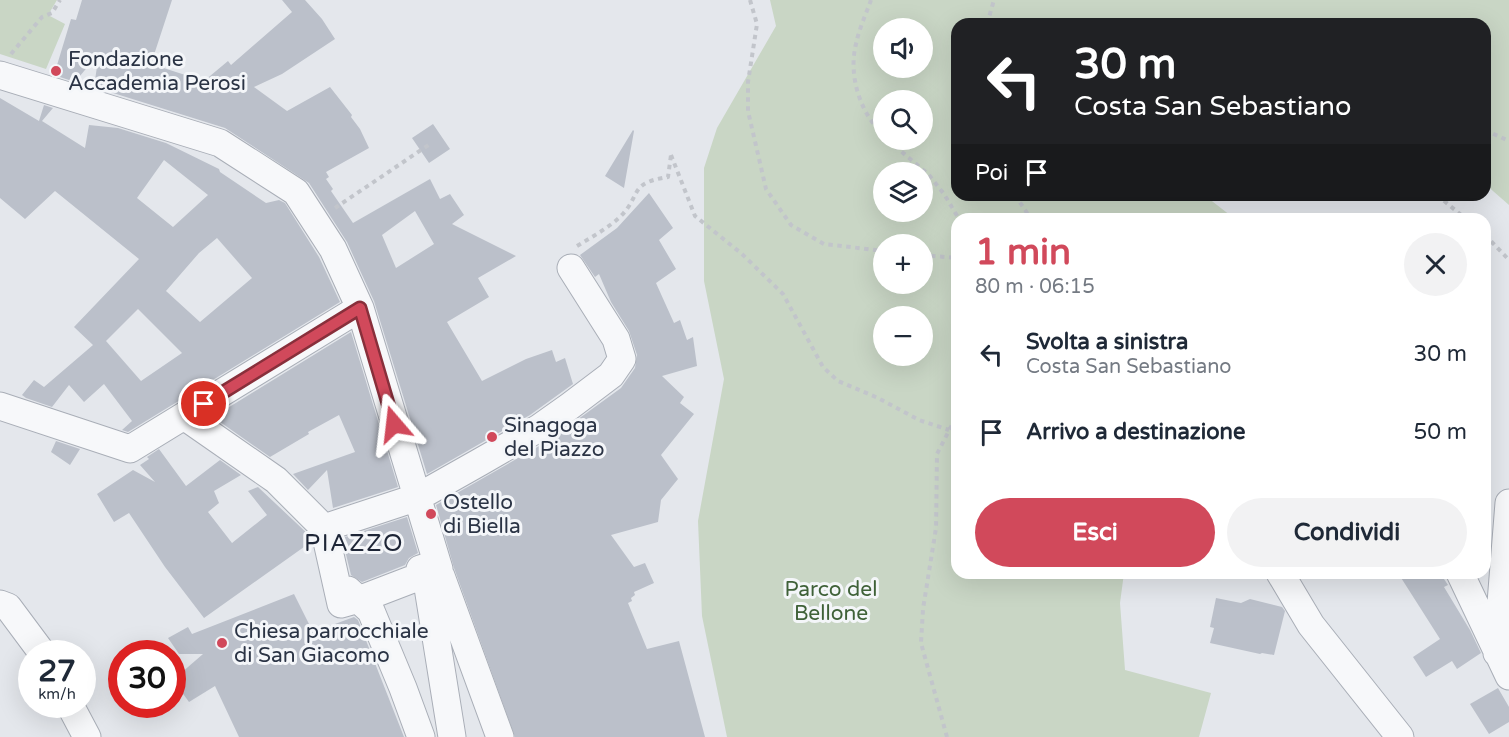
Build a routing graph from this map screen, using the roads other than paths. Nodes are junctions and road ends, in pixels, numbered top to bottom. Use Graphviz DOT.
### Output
graph roads {
  1 [pos="2,76"];
  2 [pos="571,268"];
  3 [pos="360,308"];
  4 [pos="0,406"];
  5 [pos="184,416"];
  6 [pos="418,497"];
  7 [pos="1509,503"];
  8 [pos="324,528"];
  9 [pos="431,572"];
  10 [pos="1284,579"];
  11 [pos="1463,579"];
  12 [pos="350,602"];
  13 [pos="0,604"];
  14 [pos="33,640"];
  15 [pos="1503,665"];
  16 [pos="77,718"];
  17 [pos="87,737"];
  18 [pos="421,737"];
  19 [pos="452,737"];
  20 [pos="500,737"];
  21 [pos="1400,737"];
  1 -- 3 [label="street"];
  2 -- 6 [label="street"];
  3 -- 5 [label="street"];
  3 -- 6 [label="street"];
  4 -- 5 [label="street"];
  5 -- 8 [label="street"];
  6 -- 8 [label="street"];
  6 -- 9 [label="street"];
  7 -- 15 [label="street"];
  8 -- 12 [label="street"];
  9 -- 12 [label="street"];
  9 -- 19 [label="street"];
  9 -- 20 [label="street"];
  10 -- 21 [label="street"];
  11 -- 15 [label="street"];
  12 -- 18 [label="street"];
  13 -- 14 [label="street"];
  16 -- 17 [label="street"];
}
